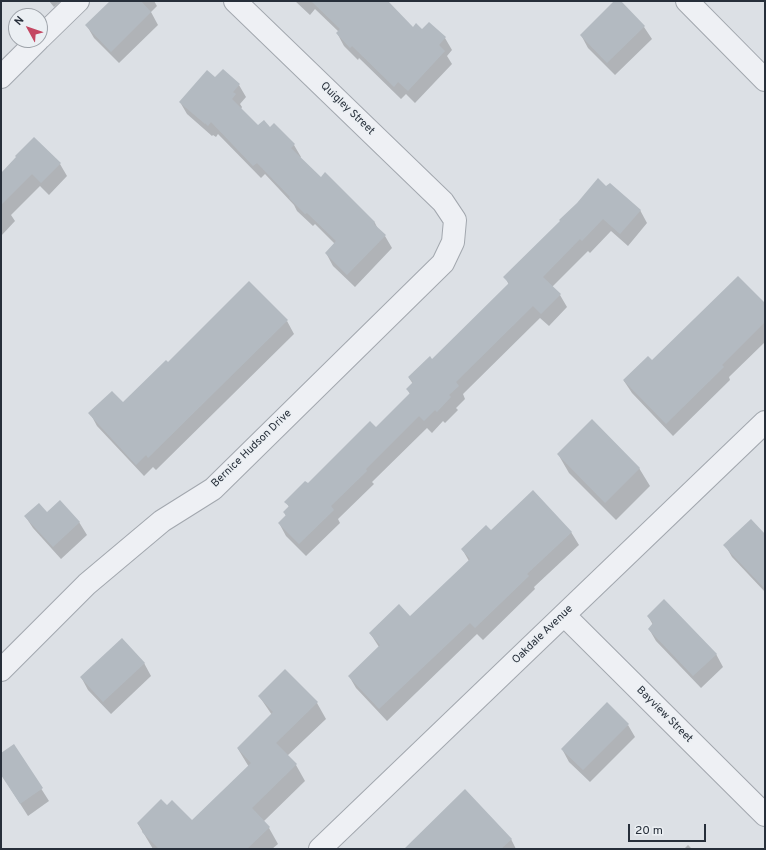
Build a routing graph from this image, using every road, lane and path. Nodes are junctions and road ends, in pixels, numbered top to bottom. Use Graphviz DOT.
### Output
graph roads {
  1 [pos="78,1"];
  2 [pos="235,1"];
  3 [pos="697,4"];
  4 [pos="48,30"];
  5 [pos="30,48"];
  6 [pos="1,77"];
  7 [pos="765,80"];
  8 [pos="455,220"];
  9 [pos="765,422"];
  10 [pos="564,615"];
  11 [pos="1,670"];
  12 [pos="765,815"];
  13 [pos="320,849"];
  1 -- 4 [label="street"];
  2 -- 8 [label="street, Quigley Street"];
  3 -- 7 [label="street"];
  5 -- 6 [label="street"];
  8 -- 11 [label="street, Bernice Hudson Drive"];
  9 -- 10 [label="street, Oakdale Avenue"];
  10 -- 12 [label="street, Bayview Street"];
  10 -- 13 [label="street, Oakdale Avenue"];
}
